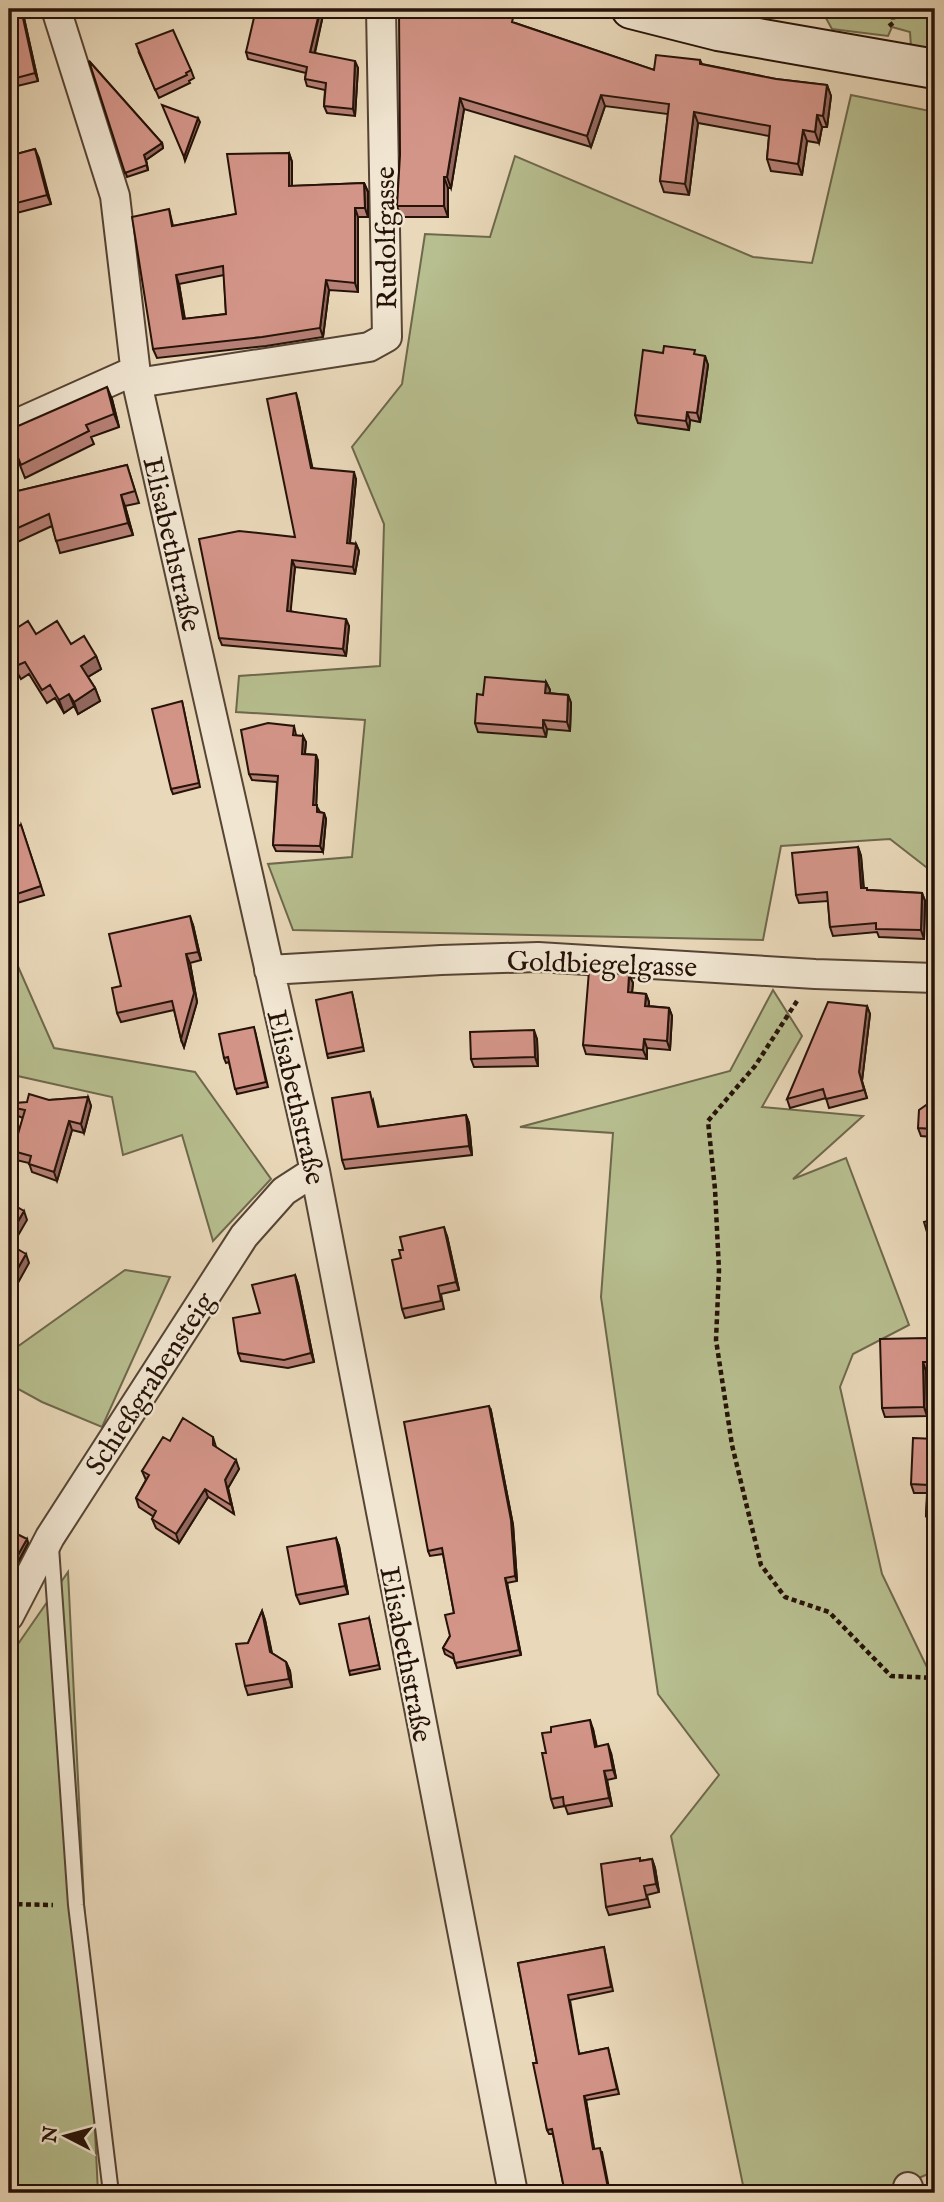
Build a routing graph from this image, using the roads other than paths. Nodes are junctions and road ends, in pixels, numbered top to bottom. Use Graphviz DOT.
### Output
graph roads {
  1 [pos="56,9"];
  2 [pos="381,9"];
  3 [pos="631,9"];
  4 [pos="935,69"];
  5 [pos="136,377"];
  6 [pos="9,427"];
  7 [pos="269,970"];
  8 [pos="935,978"];
  9 [pos="314,1171"];
  10 [pos="50,1537"];
  11 [pos="9,1616"];
  12 [pos="111,2193"];
  13 [pos="513,2193"];
  1 -- 5 [label="street, Elisabethstraße"];
  2 -- 5 [label="street, Rudolfgasse"];
  3 -- 4 [label="main road"];
  5 -- 6 [label="street"];
  5 -- 7 [label="street, Elisabethstraße"];
  7 -- 8 [label="street, Goldbiegelgasse"];
  7 -- 9 [label="street, Elisabethstraße"];
  9 -- 10 [label="street, Schießgrabensteig"];
  9 -- 13 [label="street, Elisabethstraße"];
  10 -- 11 [label="street, Schießgrabensteig"];
  10 -- 12 [label="lane"];
}
